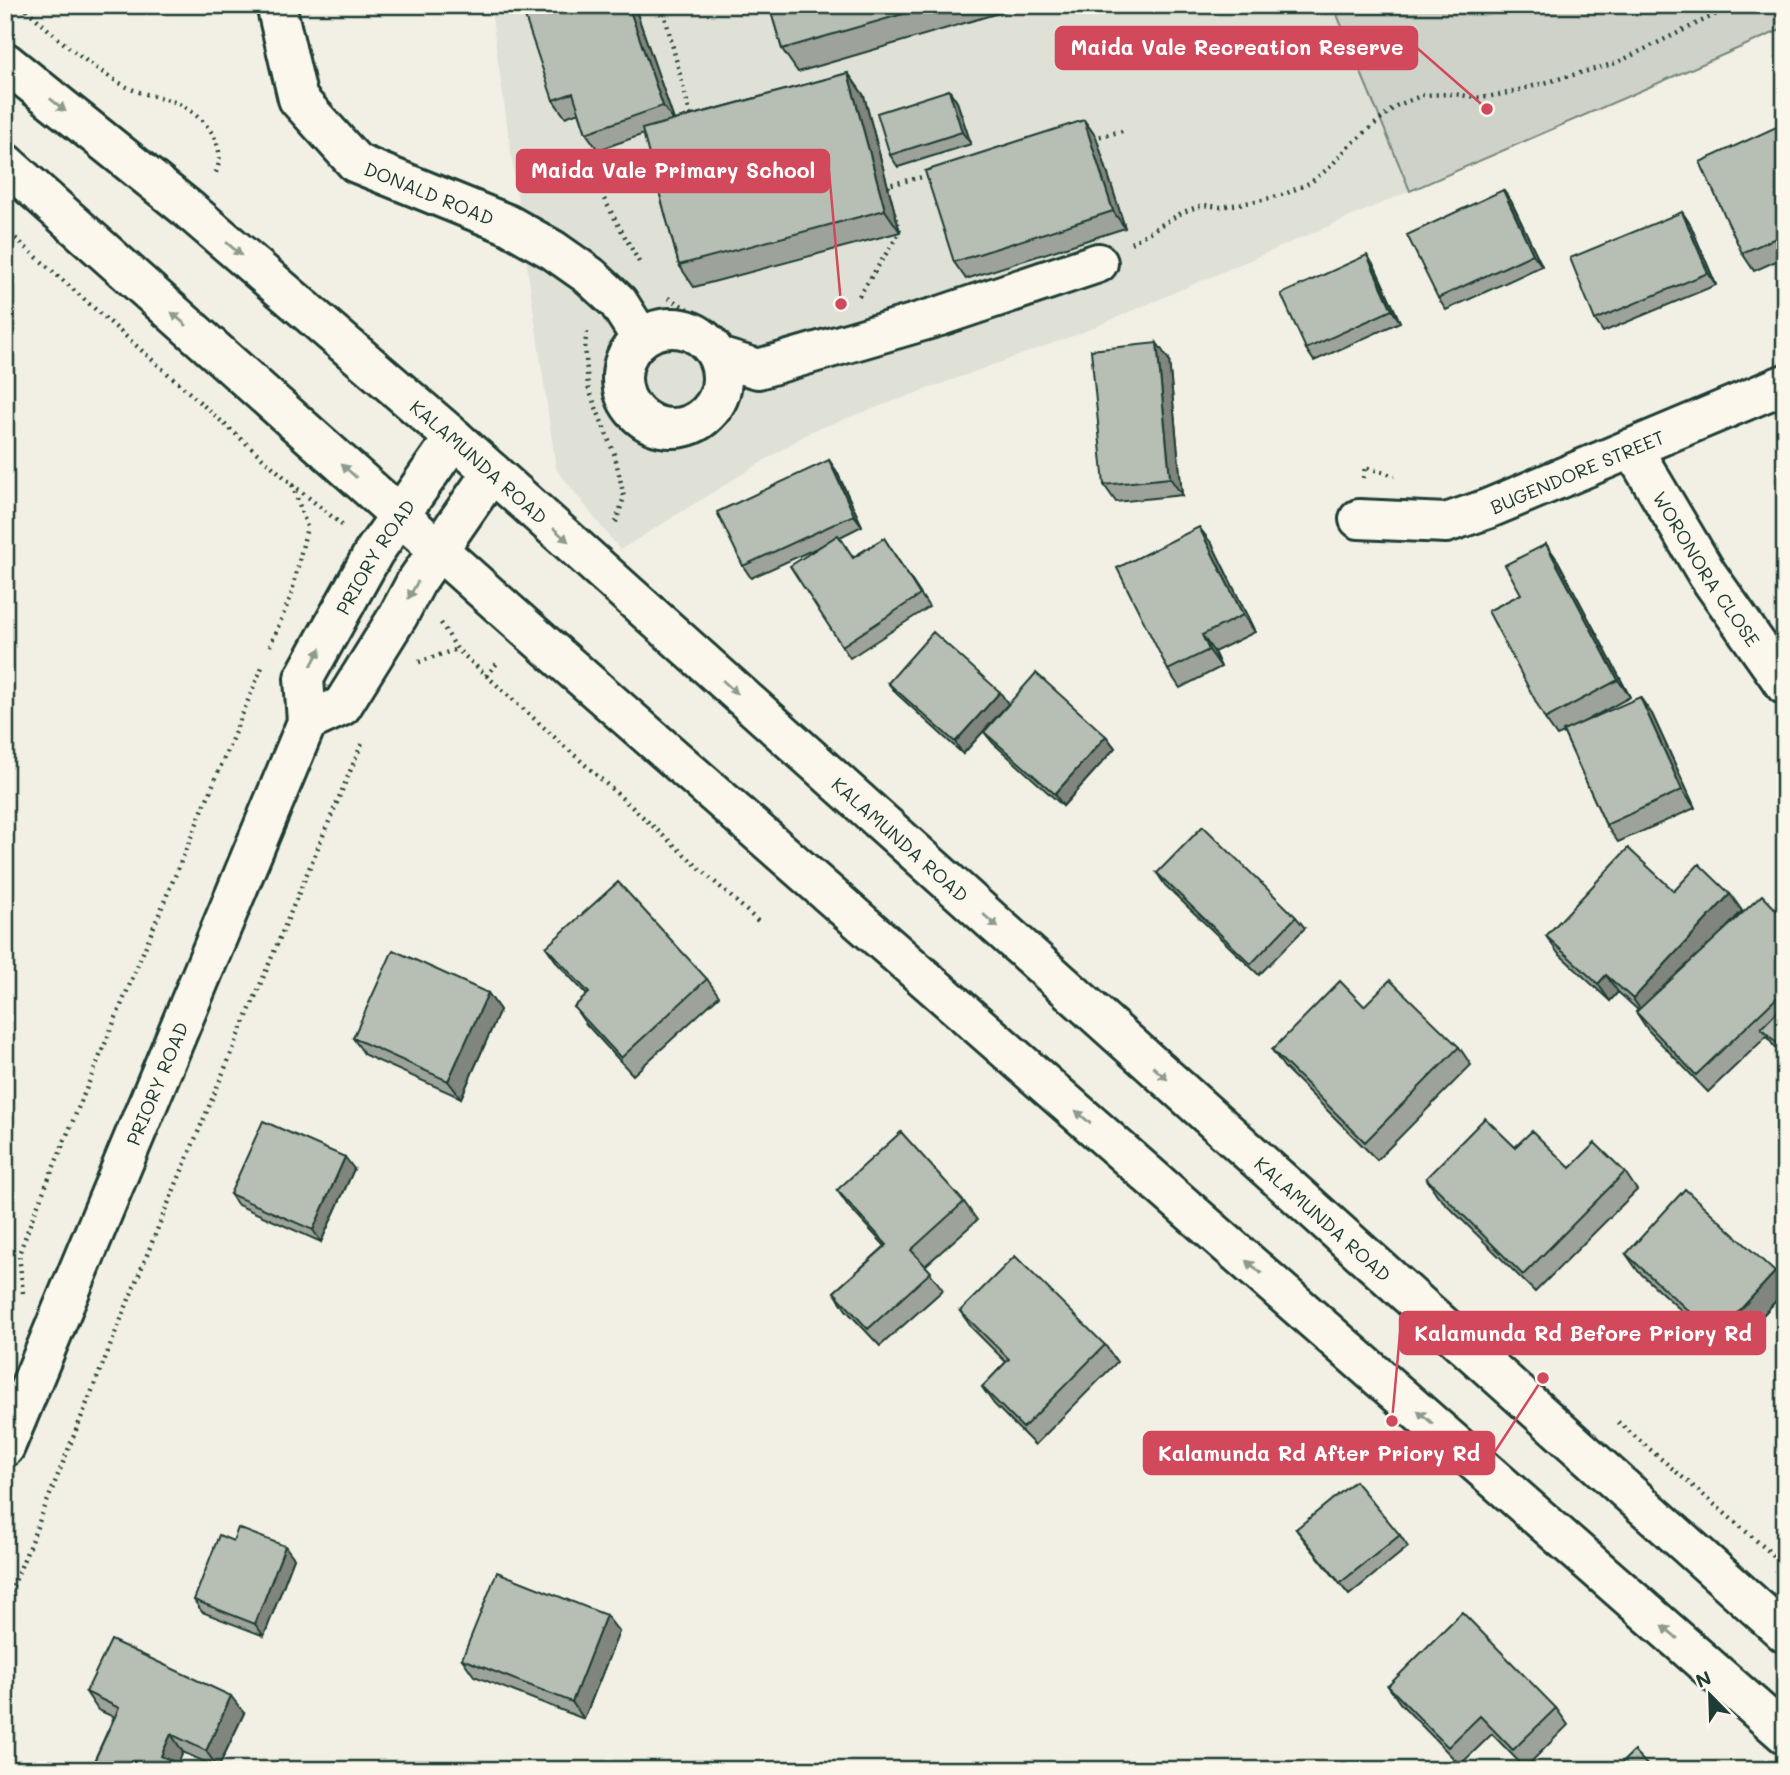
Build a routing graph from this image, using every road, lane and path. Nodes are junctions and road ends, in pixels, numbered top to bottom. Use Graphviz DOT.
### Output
graph roads {
  1 [pos="21,5"];
  2 [pos="276,5"];
  3 [pos="662,5"];
  4 [pos="1735,5"];
  5 [pos="5,62"];
  6 [pos="694,127"];
  7 [pos="1127,130"];
  8 [pos="1087,139"];
  9 [pos="658,151"];
  10 [pos="5,163"];
  11 [pos="941,173"];
  12 [pos="208,185"];
  13 [pos="891,197"];
  14 [pos="897,220"];
  15 [pos="5,229"];
  16 [pos="1098,263"];
  17 [pos="651,284"];
  18 [pos="858,297"];
  19 [pos="618,302"];
  20 [pos="705,318"];
  21 [pos="641,338"];
  22 [pos="718,357"];
  23 [pos="1785,384"];
  24 [pos="454,438"];
  25 [pos="1632,448"];
  26 [pos="492,472"];
  27 [pos="400,516"];
  28 [pos="1359,519"];
  29 [pos="610,533"];
  30 [pos="438,549"];
  31 [pos="270,647"];
  32 [pos="457,649"];
  33 [pos="265,660"];
  34 [pos="418,663"];
  35 [pos="486,676"];
  36 [pos="1785,685"];
  37 [pos="307,722"];
  38 [pos="365,736"];
  39 [pos="759,922"];
  40 [pos="25,1300"];
  41 [pos="1612,1418"];
  42 [pos="5,1447"];
  43 [pos="1785,1565"];
  44 [pos="5,1606"];
  45 [pos="1785,1633"];
  46 [pos="1785,1734"];
  1 -- 12 [label="path"];
  2 -- 19 [label="main road, DONALD ROAD"];
  3 -- 6 [label="path"];
  4 -- 16 [label="path"];
  5 -- 24 [label="main road, KALAMUNDA ROAD, one-way"];
  7 -- 8 [label="path"];
  9 -- 17 [label="path"];
  27 -- 10 [label="main road, one-way"];
  11 -- 13 [label="path"];
  14 -- 18 [label="path"];
  15 -- 31 [label="path"];
  16 -- 22 [label="main road"];
  17 -- 19 [label="path"];
  17 -- 20 [label="path"];
  19 -- 21 [label="main road, DONALD ROAD"];
  19 -- 29 [label="path"];
  21 -- 22 [label="main road"];
  21 -- 22 [label="main road"];
  23 -- 25 [label="main road, BUGENDORE STREET"];
  24 -- 26 [label="main road, KALAMUNDA ROAD"];
  24 -- 27 [label="main road, PRIORY ROAD"];
  25 -- 28 [label="main road, BUGENDORE STREET"];
  25 -- 36 [label="main road, WORONORA CLOSE"];
  26 -- 30 [label="main road"];
  26 -- 45 [label="main road, KALAMUNDA ROAD, one-way"];
  27 -- 30 [label="main road"];
  37 -- 27 [label="main road, PRIORY ROAD, one-way"];
  30 -- 37 [label="main road, one-way"];
  46 -- 30 [label="main road, one-way"];
  32 -- 34 [label="path"];
  33 -- 40 [label="path"];
  35 -- 39 [label="path"];
  37 -- 42 [label="main road, PRIORY ROAD"];
  38 -- 44 [label="path"];
  41 -- 43 [label="path"];
}
